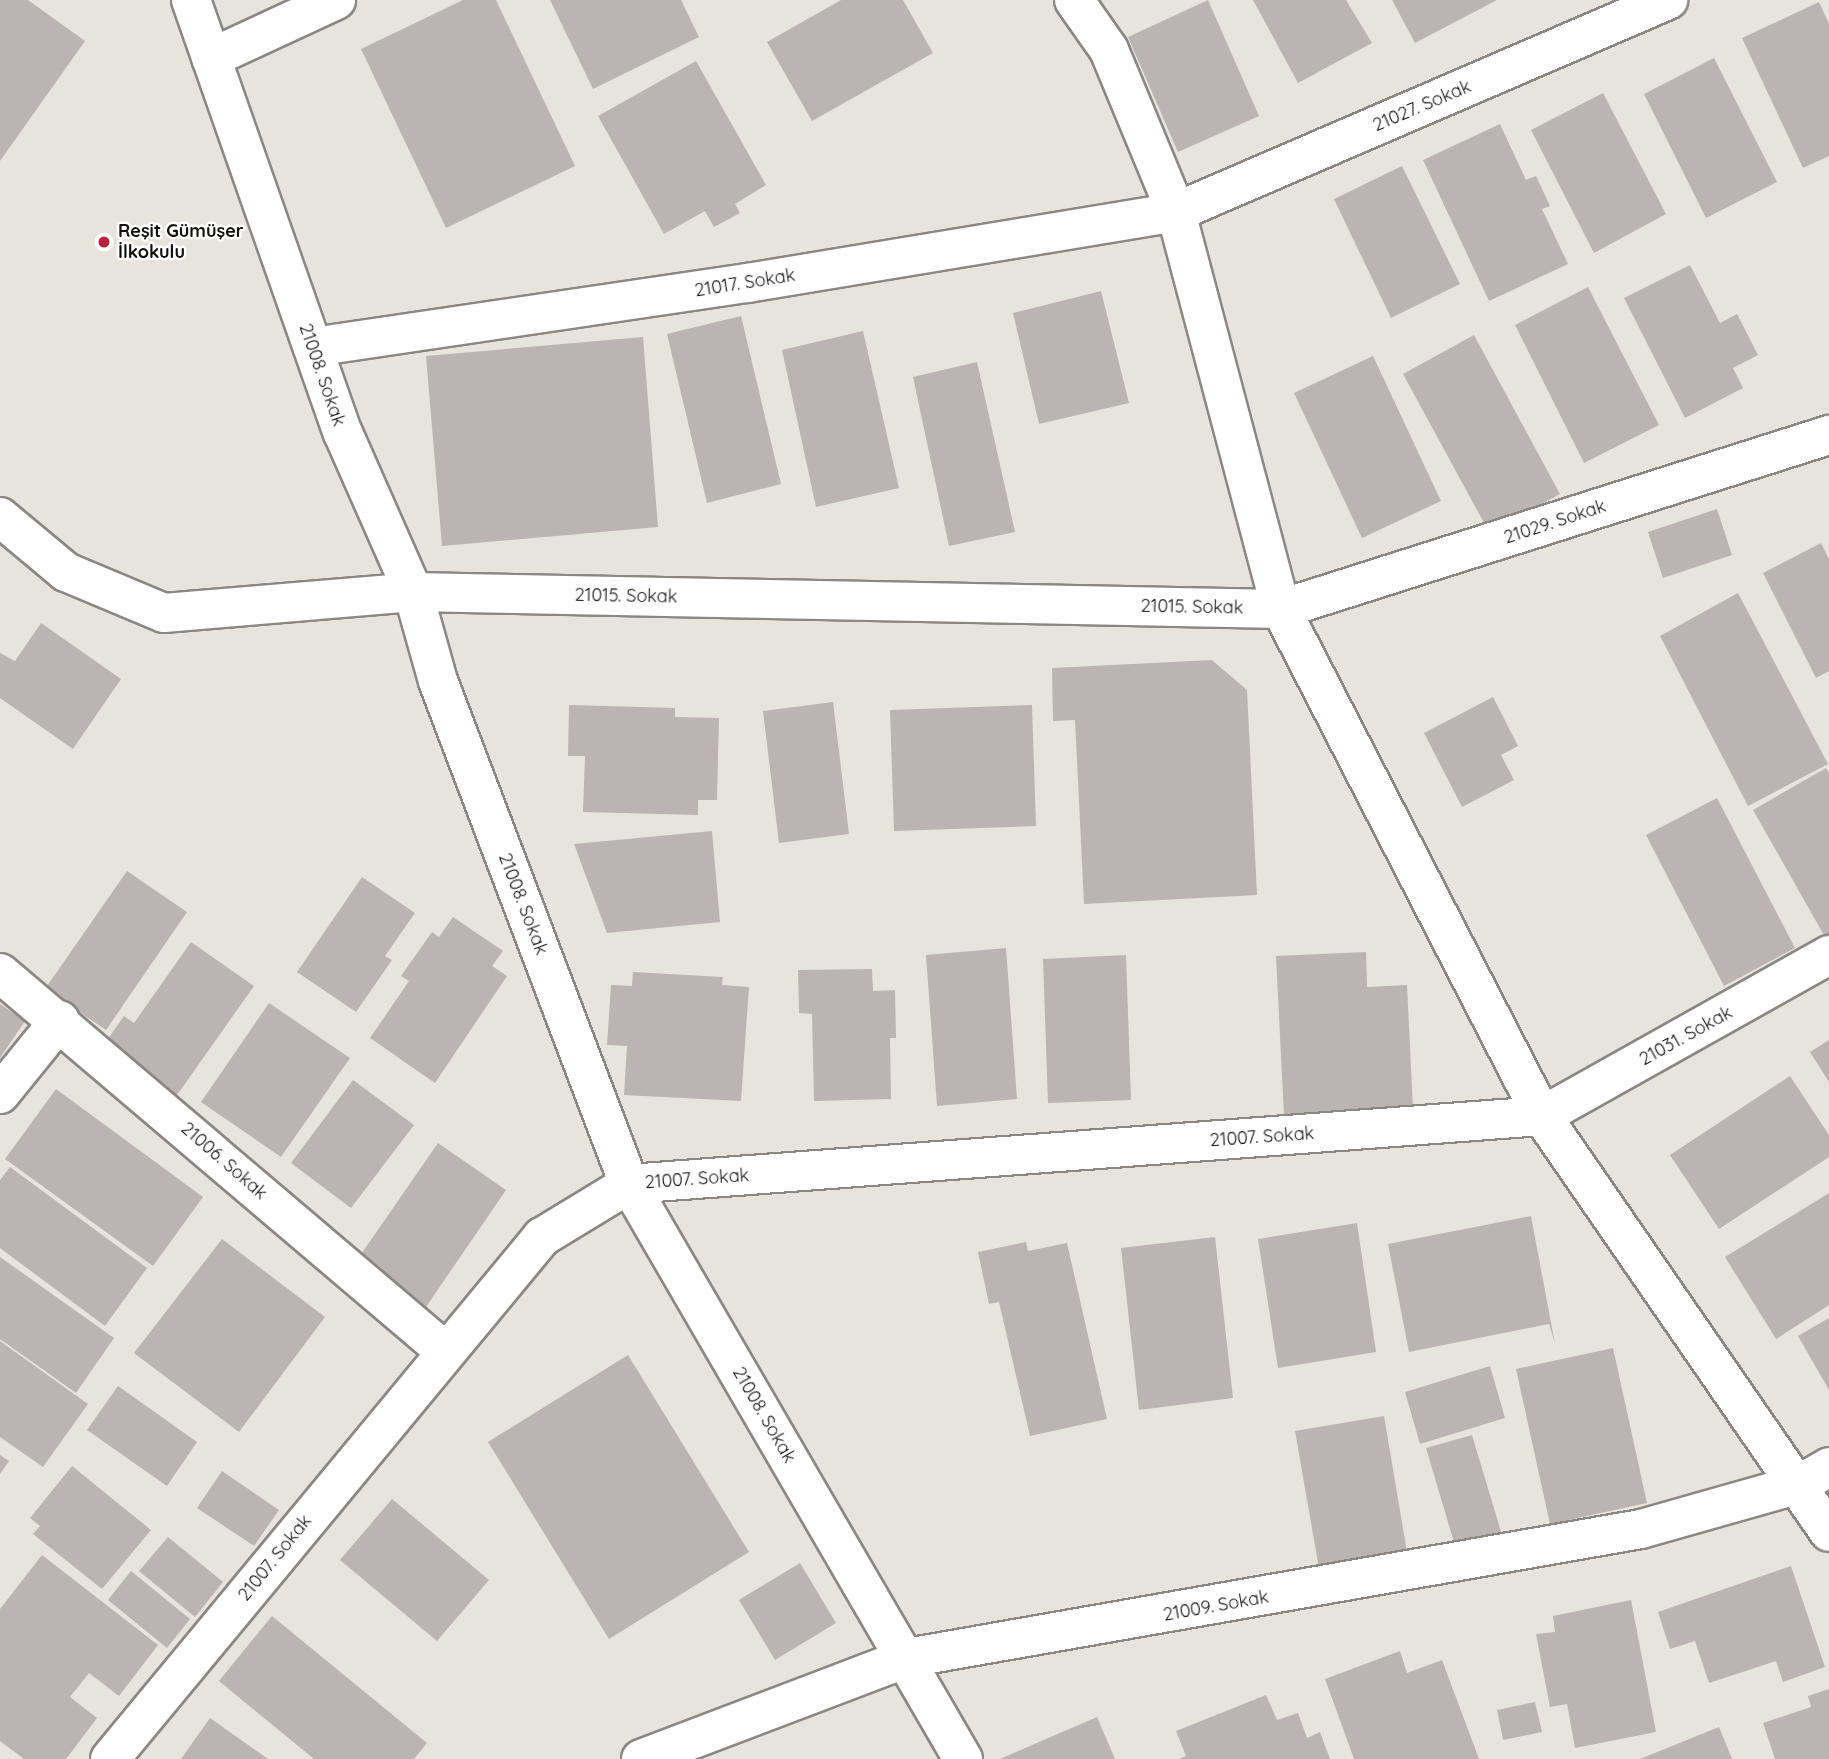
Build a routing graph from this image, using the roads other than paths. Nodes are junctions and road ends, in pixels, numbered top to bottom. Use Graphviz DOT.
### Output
graph roads {
  1 [pos="191,0"];
  2 [pos="336,0"];
  3 [pos="1074,0"];
  4 [pos="1668,0"];
  5 [pos="211,58"];
  6 [pos="1176,212"];
  7 [pos="313,347"];
  8 [pos="1829,435"];
  9 [pos="0,517"];
  10 [pos="413,592"];
  11 [pos="1280,609"];
  12 [pos="1829,955"];
  13 [pos="0,973"];
  14 [pos="60,1020"];
  15 [pos="0,1094"];
  16 [pos="1542,1116"];
  17 [pos="629,1184"];
  18 [pos="445,1352"];
  19 [pos="1814,1476"];
  20 [pos="1829,1532"];
  21 [pos="907,1658"];
  22 [pos="110,1759"];
  23 [pos="641,1759"];
  24 [pos="963,1759"];
  1 -- 5 [label="street, 21008. Sokak"];
  2 -- 5 [label="street"];
  3 -- 6 [label="street"];
  4 -- 6 [label="street, 21027. Sokak"];
  5 -- 7 [label="street, 21008. Sokak"];
  6 -- 7 [label="street, 21017. Sokak"];
  6 -- 11 [label="street"];
  7 -- 10 [label="street, 21008. Sokak"];
  8 -- 11 [label="street, 21029. Sokak"];
  9 -- 10 [label="street, 21015. Sokak"];
  10 -- 11 [label="street, 21015. Sokak"];
  10 -- 17 [label="street, 21008. Sokak"];
  11 -- 16 [label="street"];
  12 -- 16 [label="street, 21031. Sokak"];
  13 -- 14 [label="street, 21006. Sokak"];
  14 -- 15 [label="street"];
  14 -- 18 [label="street, 21006. Sokak"];
  16 -- 17 [label="street, 21007. Sokak"];
  16 -- 19 [label="street"];
  17 -- 18 [label="street, 21007. Sokak"];
  17 -- 21 [label="street, 21008. Sokak"];
  18 -- 22 [label="street, 21007. Sokak"];
  19 -- 20 [label="street"];
  19 -- 21 [label="street, 21009. Sokak"];
  21 -- 23 [label="street, 21009. Sokak"];
  21 -- 24 [label="street, 21008. Sokak"];
}
